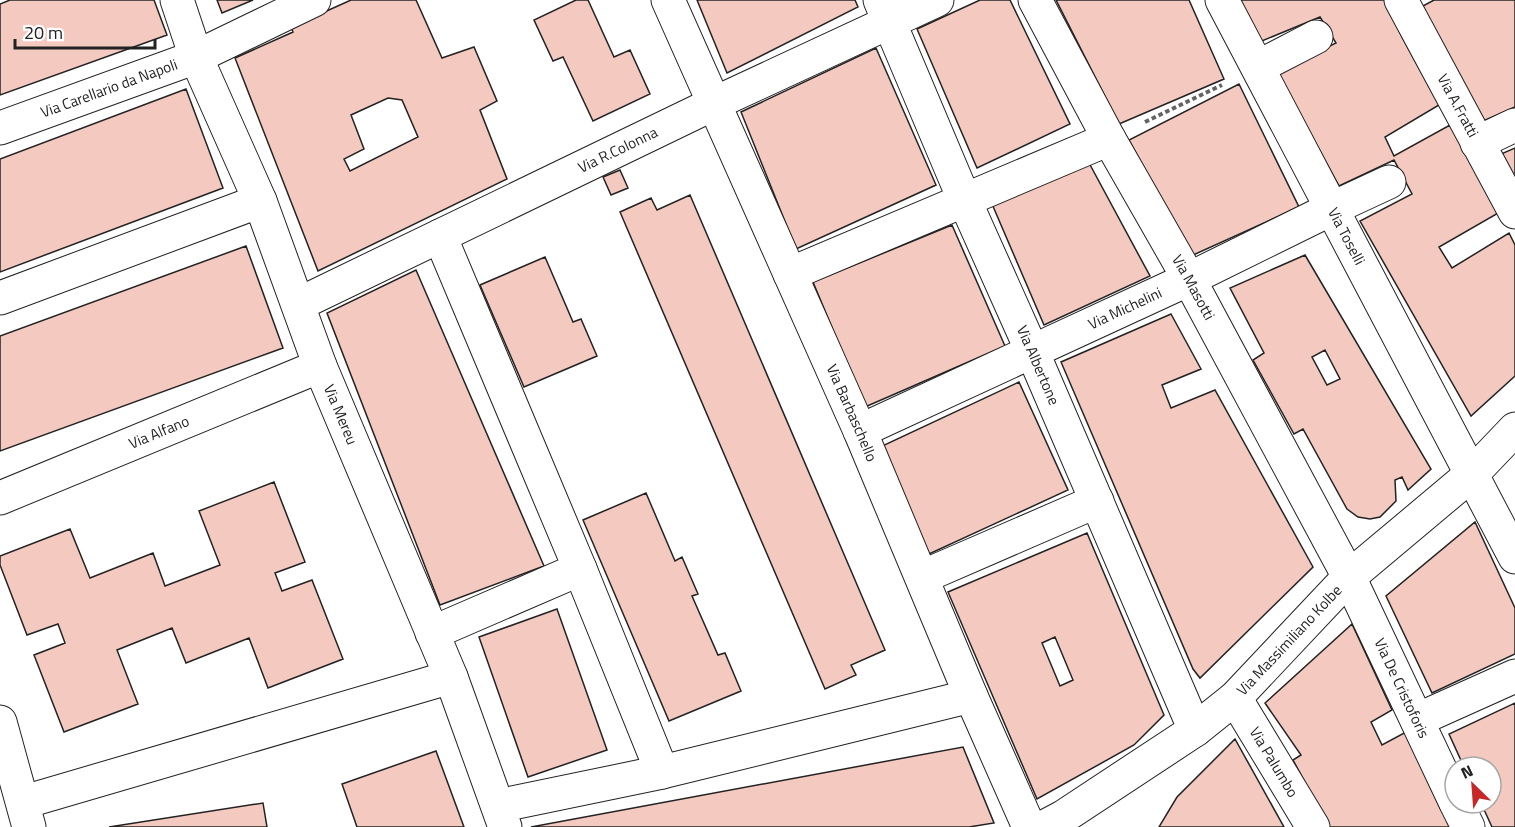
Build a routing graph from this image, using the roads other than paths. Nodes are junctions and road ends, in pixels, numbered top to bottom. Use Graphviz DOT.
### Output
graph roads {
  1 [pos="177,0"];
  2 [pos="314,0"];
  3 [pos="668,0"];
  4 [pos="937,0"];
  5 [pos="1035,0"];
  6 [pos="1222,0"];
  7 [pos="1401,0"];
  8 [pos="885,11"];
  9 [pos="1316,37"];
  10 [pos="196,57"];
  11 [pos="1258,67"];
  12 [pos="713,104"];
  13 [pos="1515,125"];
  14 [pos="0,128"];
  15 [pos="1109,139"];
  16 [pos="1477,143"];
  17 [pos="1389,182"];
  18 [pos="964,199"];
  19 [pos="260,201"];
  20 [pos="1333,208"];
  21 [pos="1515,212"];
  22 [pos="440,237"];
  23 [pos="790,274"];
  24 [pos="1189,279"];
  25 [pos="0,298"];
  26 [pos="299,304"];
  27 [pos="1032,351"];
  28 [pos="321,366"];
  29 [pos="1515,429"];
  30 [pos="860,431"];
  31 [pos="1473,473"];
  32 [pos="0,498"];
  33 [pos="1096,501"];
  34 [pos="1515,557"];
  35 [pos="580,569"];
  36 [pos="922,577"];
  37 [pos="1348,577"];
  38 [pos="432,633"];
  39 [pos="1515,676"];
  40 [pos="451,677"];
  41 [pos="971,696"];
  42 [pos="1235,698"];
  43 [pos="1417,720"];
  44 [pos="0,722"];
  45 [pos="1195,730"];
  46 [pos="662,772"];
  47 [pos="1443,775"];
  48 [pos="26,815"];
  49 [pos="502,817"];
  50 [pos="1058,824"];
  51 [pos="1029,827"];
  52 [pos="1313,827"];
  1 -- 10 [label="street, Via Mereu"];
  2 -- 10 [label="street, Via Carellario da Napoli"];
  3 -- 12 [label="street, Via Barbaschello"];
  4 -- 8 [label="street, Via R.Colonna"];
  5 -- 15 [label="street, Via Masotti"];
  6 -- 11 [label="street, Via Toselli"];
  7 -- 16 [label="street, Via A.Fratti"];
  8 -- 12 [label="street, Via R.Colonna"];
  8 -- 18 [label="street, Via Albertone"];
  9 -- 11 [label="street"];
  10 -- 14 [label="street, Via Carellario da Napoli"];
  10 -- 19 [label="street, Via Mereu"];
  11 -- 20 [label="street, Via Toselli"];
  12 -- 22 [label="street, Via R.Colonna"];
  12 -- 23 [label="street, Via Barbaschello"];
  13 -- 16 [label="street"];
  15 -- 18 [label="street"];
  15 -- 24 [label="street, Via Masotti"];
  16 -- 21 [label="street, Via A.Fratti"];
  17 -- 20 [label="street, Via Michelini"];
  18 -- 23 [label="street"];
  18 -- 27 [label="street, Via Albertone"];
  19 -- 25 [label="street"];
  19 -- 26 [label="street, Via Mereu"];
  20 -- 24 [label="street, Via Michelini"];
  20 -- 31 [label="street, Via Toselli"];
  22 -- 26 [label="street, Via R.Colonna"];
  22 -- 35 [label="street"];
  23 -- 30 [label="street, Via Barbaschello"];
  24 -- 27 [label="street, Via Michelini"];
  24 -- 37 [label="street, Via Masotti"];
  26 -- 28 [label="street, Via Mereu"];
  27 -- 30 [label="street, Via Michelini"];
  27 -- 33 [label="street, Via Albertone"];
  28 -- 32 [label="street, Via Alfano"];
  28 -- 38 [label="street, Via Mereu"];
  29 -- 31 [label="street, Via Massimiliano Kolbe"];
  30 -- 36 [label="street, Via Barbaschello"];
  31 -- 34 [label="street, Via Toselli"];
  31 -- 37 [label="street, Via Massimiliano Kolbe"];
  33 -- 36 [label="street"];
  33 -- 45 [label="street, Via Albertone"];
  35 -- 38 [label="street"];
  35 -- 46 [label="street"];
  36 -- 41 [label="street, Via Barbaschello"];
  37 -- 42 [label="street, Via Massimiliano Kolbe"];
  37 -- 43 [label="street, Via De Cristoforis"];
  38 -- 40 [label="street, Via Mereu"];
  39 -- 43 [label="street"];
  40 -- 48 [label="street"];
  40 -- 49 [label="street, Via Mereu"];
  41 -- 46 [label="street"];
  41 -- 51 [label="street, Via Barbaschello"];
  42 -- 45 [label="street, Via Massimiliano Kolbe"];
  42 -- 52 [label="street, Via Palumbo"];
  43 -- 47 [label="street, Via De Cristoforis"];
  44 -- 48 [label="street"];
  45 -- 50 [label="street, Via Massimiliano Kolbe"];
  46 -- 49 [label="street"];
}
